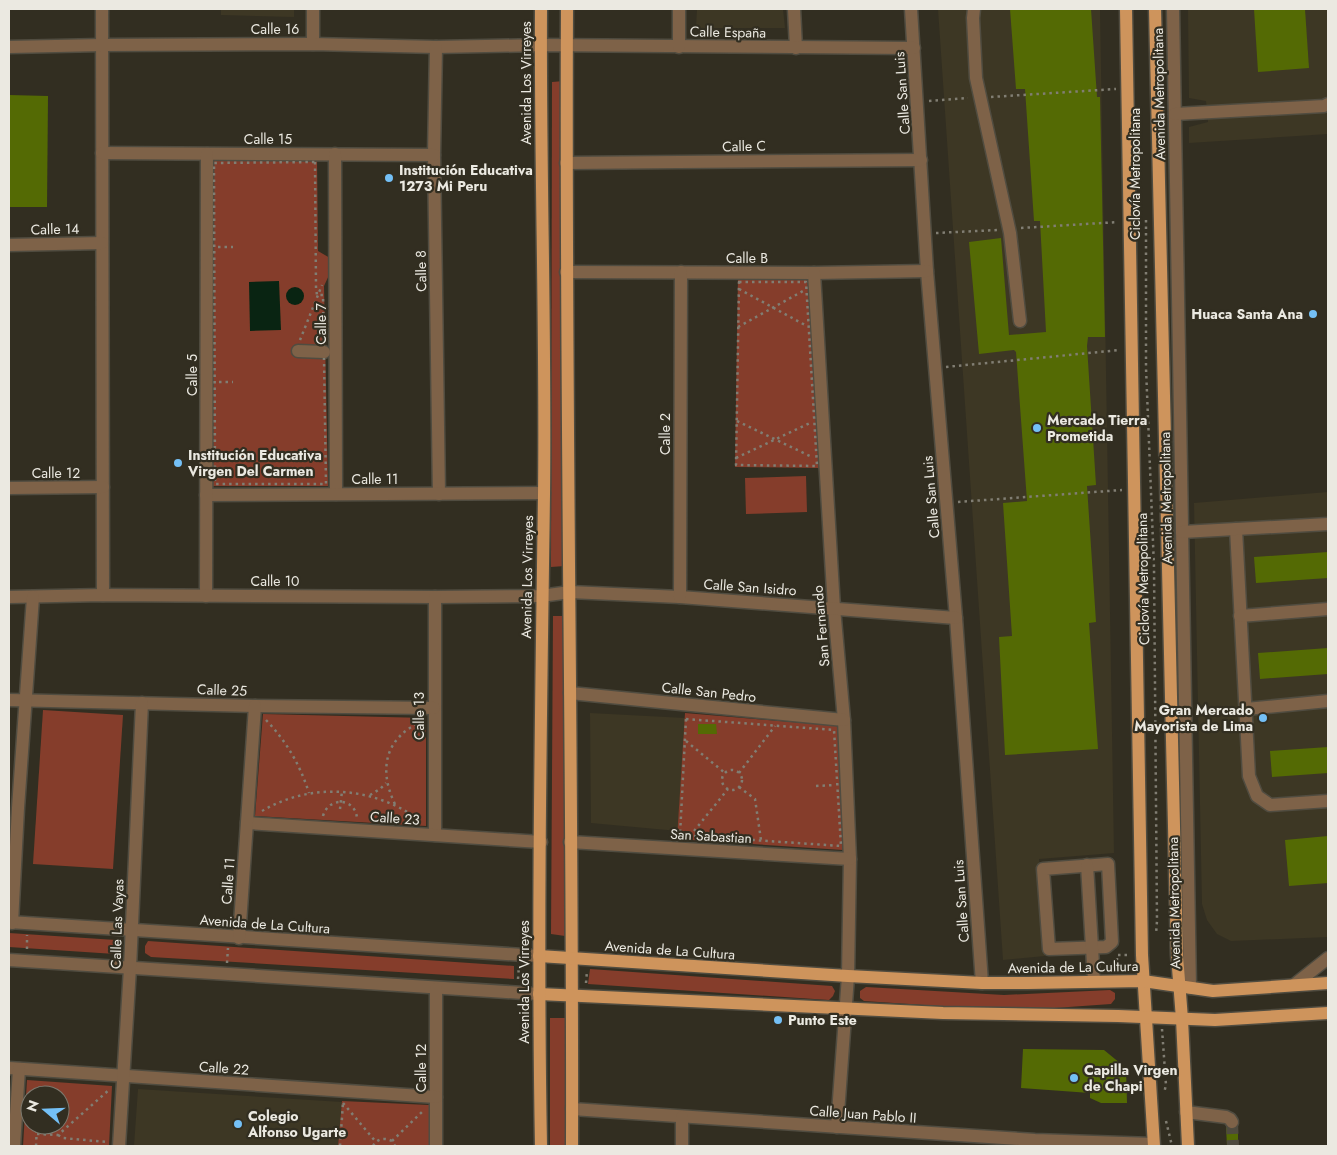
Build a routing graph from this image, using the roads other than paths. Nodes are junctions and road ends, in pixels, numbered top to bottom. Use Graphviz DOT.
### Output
graph roads {
  1 [pos="102,9"];
  2 [pos="313,9"];
  3 [pos="541,9"];
  4 [pos="567,9"];
  5 [pos="678,9"];
  6 [pos="794,9"];
  7 [pos="911,9"];
  8 [pos="974,9"];
  9 [pos="1126,9"];
  10 [pos="1155,9"];
  11 [pos="1173,9"];
  12 [pos="313,44"];
  13 [pos="102,45"];
  14 [pos="541,45"];
  15 [pos="567,46"];
  16 [pos="9,47"];
  17 [pos="436,47"];
  18 [pos="678,47"];
  19 [pos="796,48"];
  20 [pos="914,48"];
  21 [pos="1328,104"];
  22 [pos="1175,114"];
  23 [pos="102,153"];
  24 [pos="207,154"];
  25 [pos="335,154"];
  26 [pos="434,155"];
  27 [pos="921,160"];
  28 [pos="566,163"];
  29 [pos="102,243"];
  30 [pos="9,245"];
  31 [pos="927,271"];
  32 [pos="566,272"];
  33 [pos="680,272"];
  34 [pos="814,273"];
  35 [pos="1020,321"];
  36 [pos="298,351"];
  37 [pos="324,352"];
  38 [pos="104,487"];
  39 [pos="9,488"];
  40 [pos="544,493"];
  41 [pos="336,494"];
  42 [pos="439,494"];
  43 [pos="206,495"];
  44 [pos="1328,524"];
  45 [pos="1236,529"];
  46 [pos="1182,532"];
  47 [pos="570,592"];
  48 [pos="103,595"];
  49 [pos="206,596"];
  50 [pos="541,596"];
  51 [pos="9,597"];
  52 [pos="33,597"];
  53 [pos="435,597"];
  54 [pos="680,597"];
  55 [pos="834,608"];
  56 [pos="1328,609"];
  57 [pos="1240,616"];
  58 [pos="956,618"];
  59 [pos="570,693"];
  60 [pos="9,700"];
  61 [pos="1328,700"];
  62 [pos="26,701"];
  63 [pos="142,703"];
  64 [pos="255,706"];
  65 [pos="434,708"];
  66 [pos="1246,709"];
  67 [pos="844,720"];
  68 [pos="1328,801"];
  69 [pos="13,808"];
  70 [pos="247,823"];
  71 [pos="435,836"];
  72 [pos="540,842"];
  73 [pos="570,842"];
  74 [pos="850,859"];
  75 [pos="1087,866"];
  76 [pos="10,922"];
  77 [pos="131,930"];
  78 [pos="234,937"];
  79 [pos="1092,948"];
  80 [pos="539,956"];
  81 [pos="571,958"];
  82 [pos="1328,958"];
  83 [pos="9,960"];
  84 [pos="130,968"];
  85 [pos="848,976"];
  86 [pos="1094,981"];
  87 [pos="1144,981"];
  88 [pos="982,983"];
  89 [pos="1328,983"];
  90 [pos="1294,985"];
  91 [pos="1185,987"];
  92 [pos="436,989"];
  93 [pos="539,994"];
  94 [pos="571,996"];
  95 [pos="845,1007"];
  96 [pos="1328,1013"];
  97 [pos="1146,1017"];
  98 [pos="1182,1019"];
  99 [pos="14,1068"];
  100 [pos="124,1076"];
  101 [pos="436,1097"];
  102 [pos="572,1109"];
  103 [pos="1186,1112"];
  104 [pos="682,1118"];
  105 [pos="1232,1122"];
  106 [pos="837,1127"];
  107 [pos="1035,1143"];
  108 [pos="113,1144"];
  109 [pos="1153,1145"];
  110 [pos="14,1146"];
  111 [pos="436,1146"];
  112 [pos="541,1146"];
  113 [pos="572,1146"];
  114 [pos="682,1146"];
  115 [pos="1188,1146"];
  1 -- 13 [label="street"];
  2 -- 12 [label="street"];
  3 -- 14 [label="main road, Avenida Los Virreyes"];
  4 -- 15 [label="main road"];
  5 -- 18 [label="street"];
  6 -- 19 [label="street"];
  7 -- 20 [label="street, Calle San Luis"];
  8 -- 35 [label="street"];
  9 -- 87 [label="main road"];
  10 -- 91 [label="main road, Avenida Metropolitana"];
  11 -- 22 [label="street, Avenida Metropolitana"];
  12 -- 13 [label="street, Calle 16"];
  12 -- 17 [label="street, Calle 16"];
  13 -- 16 [label="street, Calle 16"];
  13 -- 23 [label="street"];
  14 -- 15 [label="street, Calle España"];
  14 -- 17 [label="street, Calle 16"];
  14 -- 40 [label="main road, Avenida Los Virreyes"];
  15 -- 18 [label="street, Calle España"];
  15 -- 28 [label="main road"];
  17 -- 26 [label="street, Calle 8"];
  18 -- 19 [label="street, Calle España"];
  19 -- 20 [label="street, Calle España"];
  20 -- 27 [label="street, Calle San Luis"];
  21 -- 22 [label="street"];
  22 -- 46 [label="street, Avenida Metropolitana"];
  23 -- 24 [label="street, Calle 15"];
  23 -- 29 [label="street"];
  24 -- 25 [label="street, Calle 15"];
  24 -- 43 [label="street, Calle 5"];
  25 -- 26 [label="street, Calle 15"];
  25 -- 41 [label="street, Calle 7"];
  26 -- 42 [label="street, Calle 8"];
  27 -- 28 [label="street, Calle C"];
  27 -- 31 [label="street, Calle San Luis"];
  28 -- 32 [label="main road"];
  29 -- 30 [label="street, Calle 14"];
  29 -- 38 [label="street"];
  31 -- 34 [label="street, Calle B"];
  31 -- 58 [label="street, Calle San Luis"];
  32 -- 33 [label="street, Calle B"];
  32 -- 47 [label="main road"];
  33 -- 34 [label="street, Calle B"];
  33 -- 54 [label="street, Calle 2"];
  34 -- 55 [label="street, San Fernando"];
  36 -- 37 [label="street"];
  38 -- 39 [label="street, Calle 12"];
  38 -- 48 [label="street"];
  40 -- 42 [label="street, Calle 11"];
  40 -- 50 [label="main road, Avenida Los Virreyes"];
  41 -- 42 [label="street, Calle 11"];
  41 -- 43 [label="street, Calle 11"];
  43 -- 49 [label="street, Calle 5"];
  44 -- 45 [label="street"];
  45 -- 46 [label="street"];
  45 -- 57 [label="street"];
  46 -- 91 [label="street, Avenida Metropolitana"];
  47 -- 50 [label="street, Calle San Isidro"];
  47 -- 54 [label="street, Calle San Isidro"];
  47 -- 59 [label="main road"];
  48 -- 49 [label="street, Calle 10"];
  48 -- 52 [label="street, Calle 10"];
  49 -- 53 [label="street, Calle 10"];
  50 -- 53 [label="street, Calle 10"];
  50 -- 72 [label="main road, Avenida Los Virreyes"];
  51 -- 52 [label="street, Calle 10"];
  52 -- 62 [label="street"];
  53 -- 65 [label="street, Calle 13"];
  54 -- 55 [label="street, Calle San Isidro"];
  55 -- 58 [label="street, Calle San Isidro"];
  55 -- 67 [label="street, San Fernando"];
  56 -- 57 [label="street"];
  57 -- 66 [label="street"];
  58 -- 88 [label="street, Calle San Luis"];
  59 -- 67 [label="street, Calle San Pedro"];
  59 -- 73 [label="main road"];
  60 -- 62 [label="street, Calle 25"];
  61 -- 66 [label="street"];
  62 -- 63 [label="street, Calle 25"];
  62 -- 69 [label="street"];
  63 -- 64 [label="street, Calle 25"];
  63 -- 77 [label="street, Calle Las Vayas"];
  64 -- 65 [label="street, Calle 25"];
  64 -- 70 [label="street, Calle 11"];
  65 -- 71 [label="street, Calle 13"];
  66 -- 68 [label="street"];
  67 -- 74 [label="street, San Fernando"];
  69 -- 76 [label="street"];
  70 -- 71 [label="street, Calle 23"];
  70 -- 78 [label="street, Calle 11"];
  71 -- 72 [label="street, Calle 23"];
  72 -- 80 [label="main road, Avenida Los Virreyes"];
  73 -- 74 [label="street, San Sabastian"];
  73 -- 81 [label="main road"];
  74 -- 85 [label="street, San Fernando"];
  75 -- 79 [label="street"];
  75 -- 79 [label="street"];
  75 -- 79 [label="street"];
  76 -- 77 [label="street, Avenida de La Cultura"];
  77 -- 78 [label="street, Avenida de La Cultura"];
  77 -- 84 [label="street, Calle Las Vayas"];
  78 -- 80 [label="street, Avenida de La Cultura"];
  79 -- 86 [label="street"];
  80 -- 81 [label="main road, Avenida de La Cultura"];
  80 -- 93 [label="main road, Avenida Los Virreyes"];
  81 -- 85 [label="main road, Avenida de La Cultura"];
  81 -- 94 [label="main road"];
  82 -- 90 [label="street"];
  83 -- 84 [label="street"];
  84 -- 92 [label="street"];
  84 -- 100 [label="street, Calle Las Vayas"];
  85 -- 88 [label="main road, Avenida de La Cultura"];
  85 -- 95 [label="street, San Fernando"];
  86 -- 87 [label="main road, Avenida de La Cultura"];
  86 -- 88 [label="main road, Avenida de La Cultura"];
  87 -- 91 [label="main road, Avenida de La Cultura"];
  87 -- 97 [label="main road"];
  89 -- 90 [label="main road, Avenida de La Cultura"];
  90 -- 91 [label="main road, Avenida de La Cultura"];
  91 -- 98 [label="main road"];
  92 -- 93 [label="street"];
  92 -- 101 [label="street, Calle 12"];
  93 -- 94 [label="main road"];
  93 -- 112 [label="main road, Avenida Los Virreyes"];
  94 -- 95 [label="main road"];
  94 -- 102 [label="main road"];
  95 -- 97 [label="main road"];
  95 -- 106 [label="street, San Fernando"];
  96 -- 98 [label="main road"];
  97 -- 98 [label="main road"];
  97 -- 109 [label="main road"];
  98 -- 103 [label="main road"];
  99 -- 100 [label="street, Calle 22"];
  99 -- 110 [label="street"];
  100 -- 101 [label="street, Calle 22"];
  100 -- 108 [label="street, Calle Las Vayas"];
  101 -- 111 [label="street, Calle 12"];
  102 -- 104 [label="street, Calle Juan Pablo II"];
  102 -- 113 [label="main road"];
  103 -- 105 [label="street"];
  103 -- 115 [label="main road"];
  104 -- 106 [label="street, Calle Juan Pablo II"];
  104 -- 114 [label="street"];
  106 -- 107 [label="street, Calle Juan Pablo II"];
  107 -- 109 [label="street, Calle Juan Pablo II"];
}
